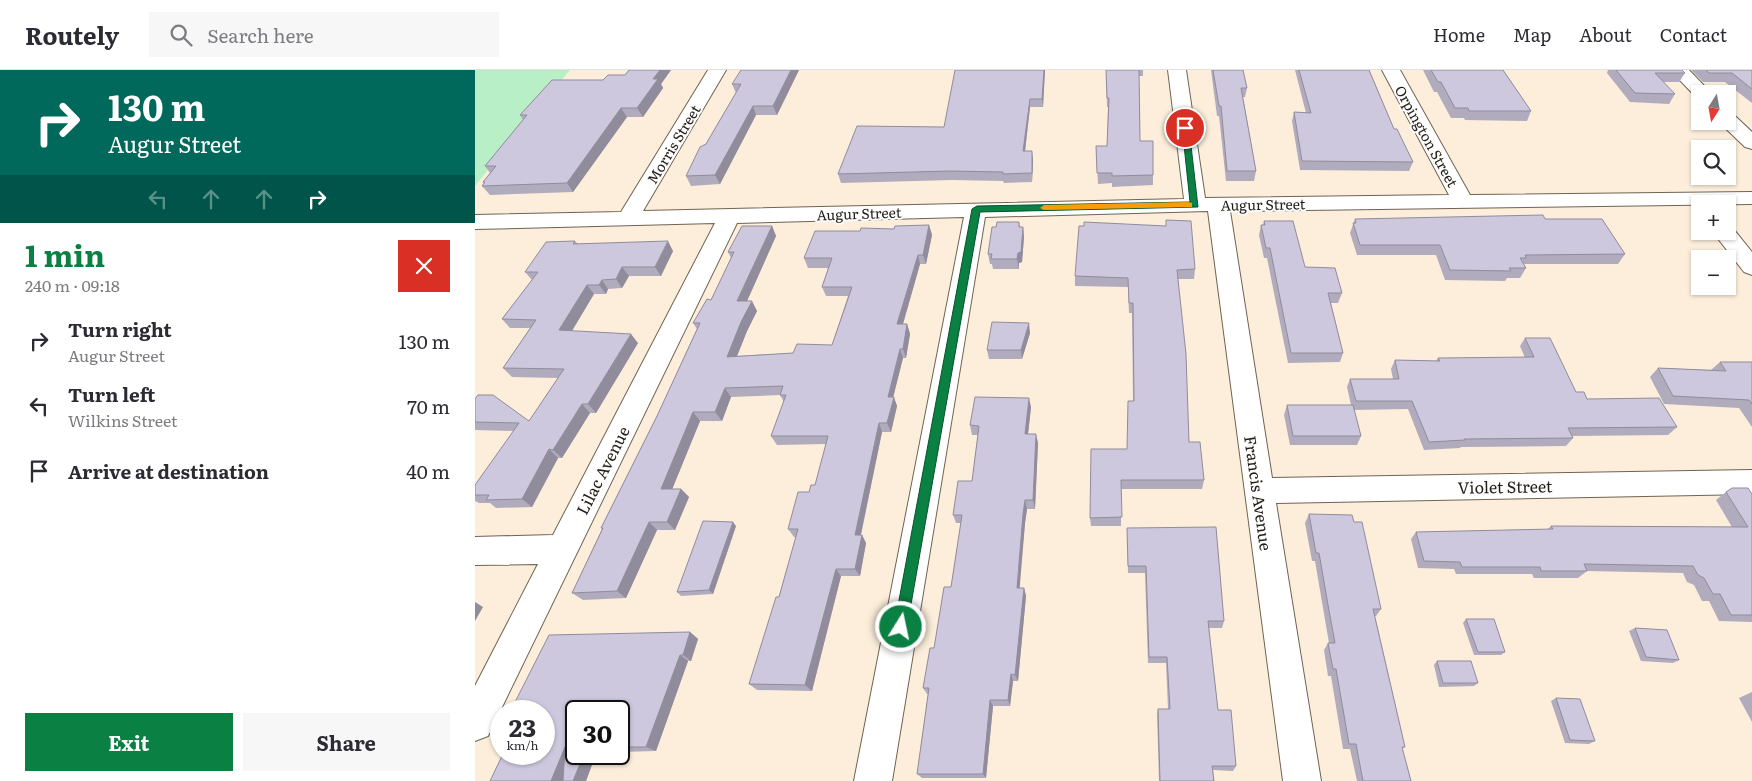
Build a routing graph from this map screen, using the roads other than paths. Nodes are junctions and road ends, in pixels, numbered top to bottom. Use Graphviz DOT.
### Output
graph roads {
  1 [pos="717,70"];
  2 [pos="1177,70"];
  3 [pos="1391,70"];
  4 [pos="1679,70"];
  5 [pos="1694,85"];
  6 [pos="1736,127"];
  7 [pos="1752,143"];
  8 [pos="1752,198"];
  9 [pos="1736,199"];
  10 [pos="1463,201"];
  11 [pos="1691,201"];
  12 [pos="1207,205"];
  13 [pos="977,209"];
  14 [pos="629,217"];
  15 [pos="729,217"];
  16 [pos="475,222"];
  17 [pos="1730,240"];
  18 [pos="1752,267"];
  19 [pos="1752,482"];
  20 [pos="1259,490"];
  21 [pos="562,549"];
  22 [pos="475,551"];
  23 [pos="475,723"];
  24 [pos="873,781"];
  25 [pos="1302,781"];
  1 -- 14 [label="street, Morris Street"];
  2 -- 12 [label="street, Francis Avenue"];
  3 -- 10 [label="street, Orpington Street"];
  4 -- 5 [label="street"];
  6 -- 7 [label="street"];
  8 -- 9 [label="street, Augur Street"];
  10 -- 11 [label="street, Augur Street"];
  10 -- 12 [label="street, Augur Street"];
  12 -- 13 [label="street, Augur Street"];
  12 -- 20 [label="street, Francis Avenue"];
  13 -- 15 [label="street, Augur Street"];
  13 -- 24 [label="street"];
  14 -- 15 [label="street, Augur Street"];
  14 -- 16 [label="street, Augur Street"];
  15 -- 21 [label="street, Lilac Avenue"];
  17 -- 18 [label="street"];
  19 -- 20 [label="street, Violet Street"];
  20 -- 25 [label="street, Francis Avenue"];
  21 -- 22 [label="street"];
  21 -- 23 [label="street, Lilac Avenue"];
}
